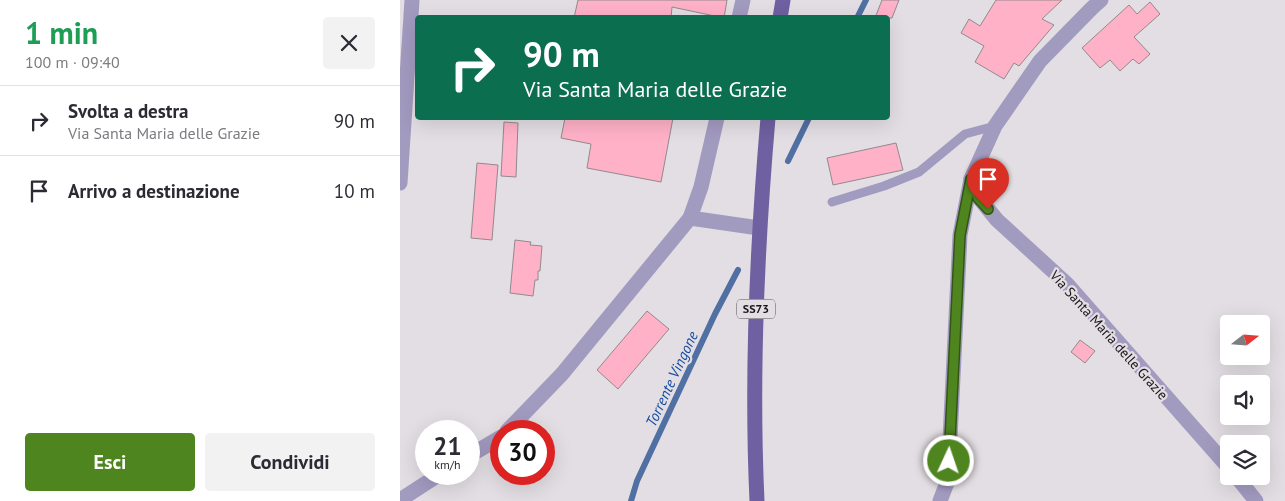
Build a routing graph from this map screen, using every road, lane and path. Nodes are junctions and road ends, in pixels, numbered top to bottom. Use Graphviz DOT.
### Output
graph roads {
  1 [pos="412,0"];
  2 [pos="743,0"];
  3 [pos="783,0"];
  4 [pos="1101,0"];
  5 [pos="740,15"];
  6 [pos="780,15"];
  7 [pos="717,120"];
  8 [pos="768,120"];
  9 [pos="995,126"];
  10 [pos="971,179"];
  11 [pos="400,183"];
  12 [pos="832,202"];
  13 [pos="690,218"];
  14 [pos="759,228"];
  15 [pos="518,420"];
  16 [pos="1220,458"];
  17 [pos="423,485"];
  18 [pos="1244,485"];
  19 [pos="400,500"];
  20 [pos="1256,500"];
  21 [pos="757,501"];
  22 [pos="940,501"];
  1 -- 11 [label="street"];
  2 -- 5 [label="street"];
  3 -- 6 [label="main road"];
  4 -- 9 [label="street"];
  7 -- 13 [label="street"];
  8 -- 14 [label="main road, SS73"];
  9 -- 10 [label="street"];
  9 -- 12 [label="lane"];
  10 -- 16 [label="street, Via Santa Maria delle Grazie"];
  10 -- 22 [label="street"];
  13 -- 14 [label="street"];
  13 -- 15 [label="street"];
  14 -- 21 [label="main road, SS73"];
  17 -- 19 [label="street"];
  18 -- 20 [label="street"];
}
